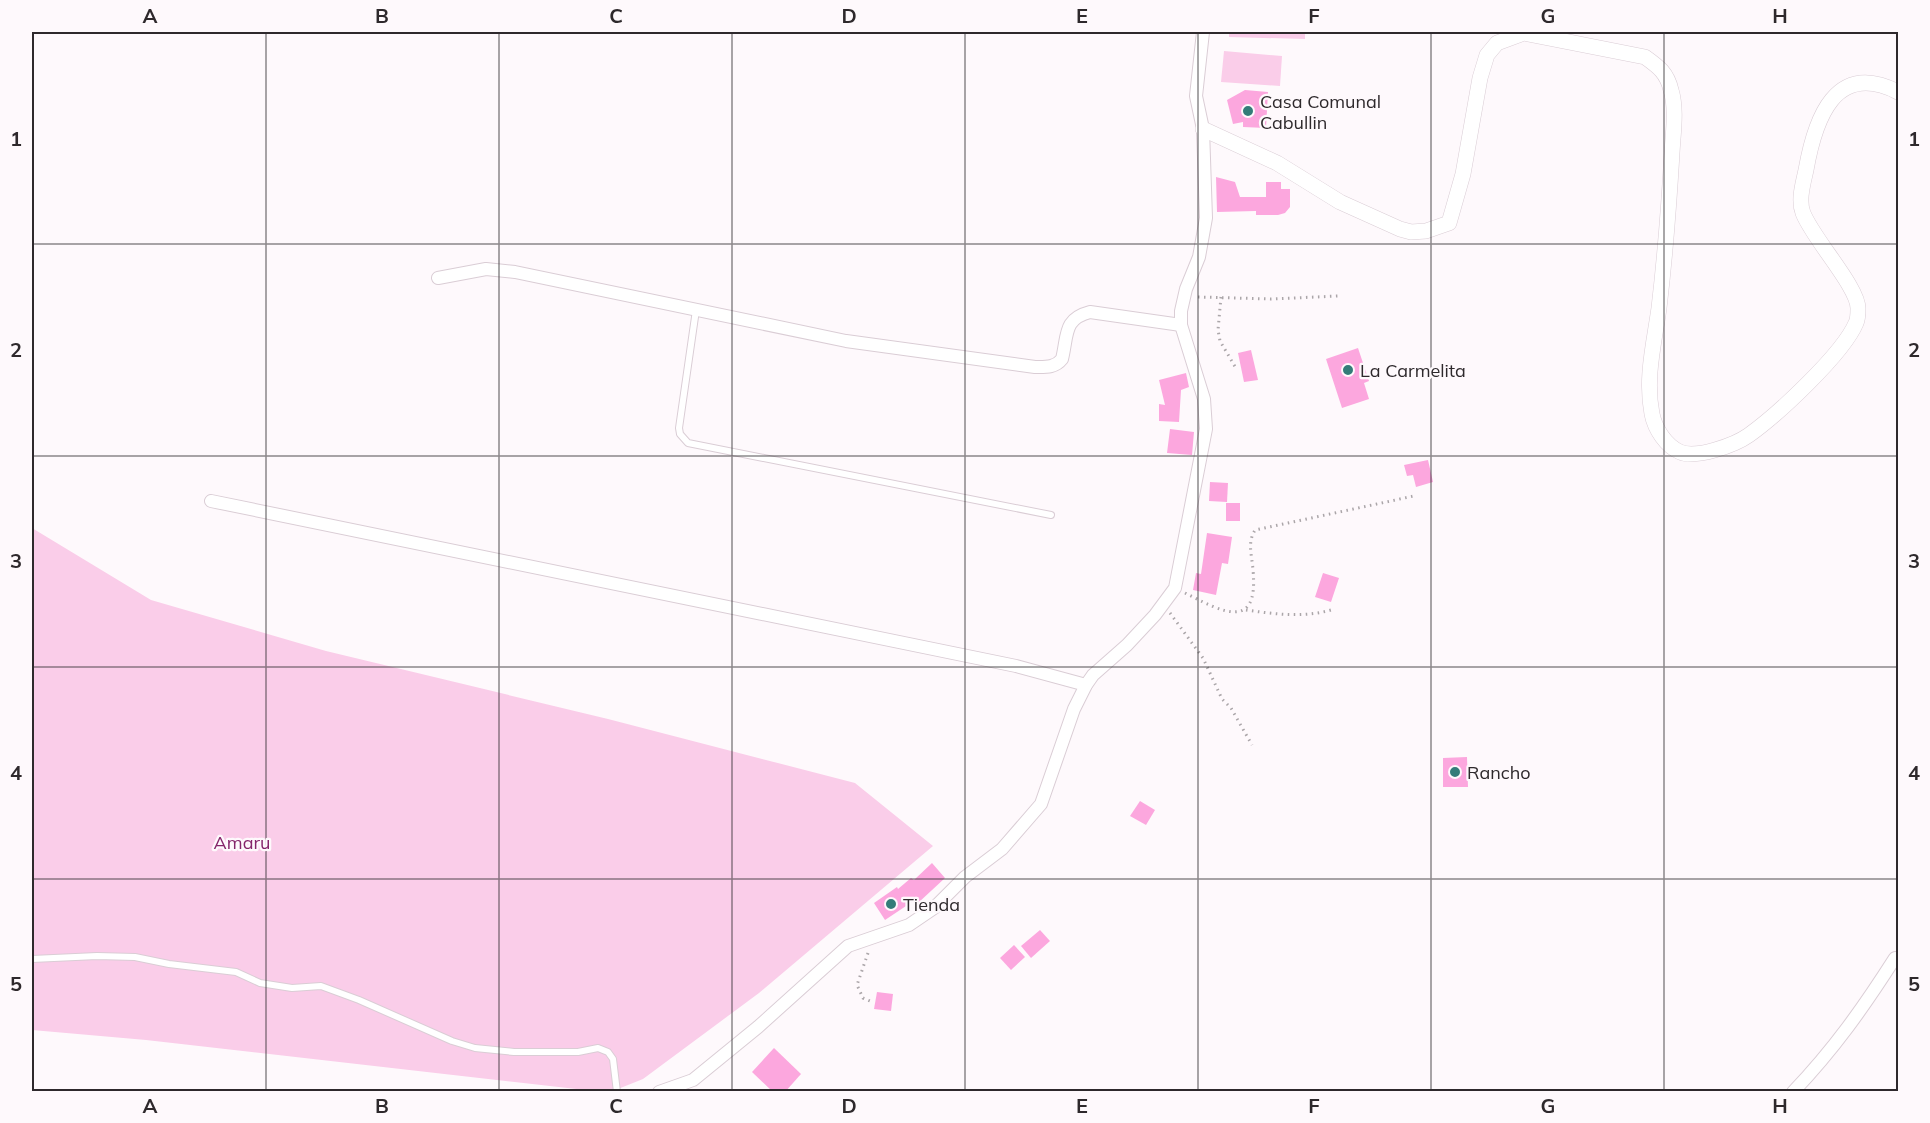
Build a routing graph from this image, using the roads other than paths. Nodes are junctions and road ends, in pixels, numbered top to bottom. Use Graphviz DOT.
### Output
graph roads {
  1 [pos="1203,32"];
  2 [pos="1899,92"];
  3 [pos="1203,129"];
  4 [pos="438,278"];
  5 [pos="696,310"];
  6 [pos="1182,325"];
  7 [pos="211,501"];
  8 [pos="1052,515"];
  9 [pos="1086,685"];
  10 [pos="1895,958"];
  11 [pos="32,959"];
  12 [pos="693,1086"];
  13 [pos="617,1092"];
  14 [pos="659,1092"];
  15 [pos="1792,1092"];
  1 -- 3 [label="street"];
  2 -- 3 [label="street"];
  3 -- 6 [label="street"];
  4 -- 5 [label="street"];
  5 -- 6 [label="street"];
  5 -- 8 [label="lane"];
  6 -- 9 [label="street"];
  7 -- 9 [label="street"];
  9 -- 12 [label="street"];
  10 -- 15 [label="street"];
  11 -- 13 [label="lane"];
  12 -- 14 [label="street"];
}
